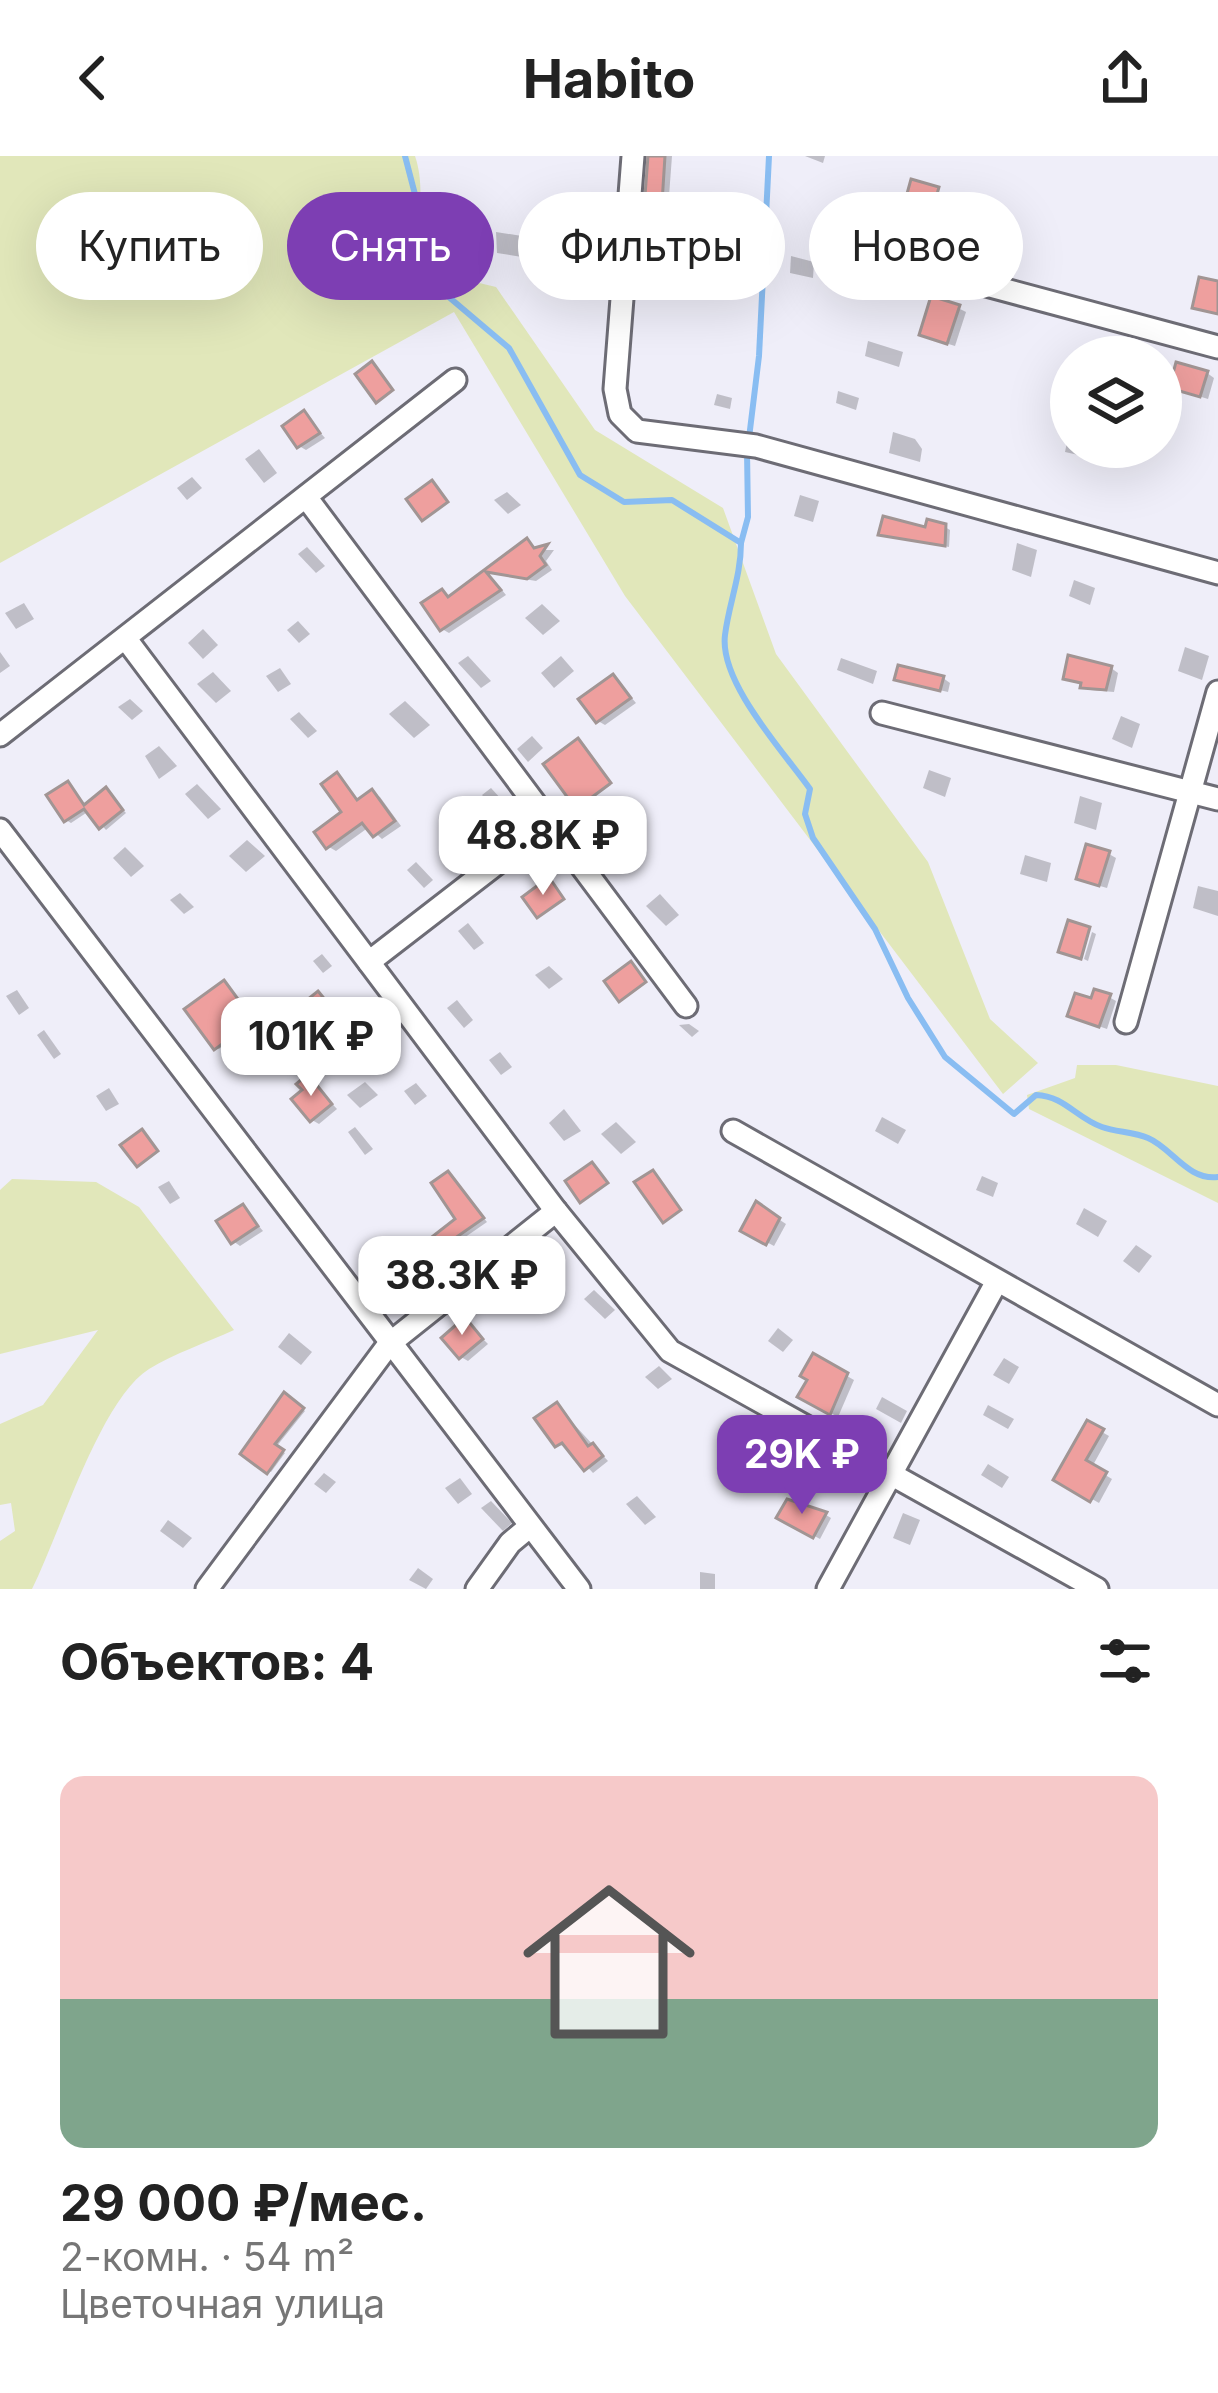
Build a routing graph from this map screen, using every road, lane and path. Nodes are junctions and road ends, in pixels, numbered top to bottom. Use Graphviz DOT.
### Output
graph roads {
  1 [pos="633,156"];
  2 [pos="1023,295"];
  3 [pos="1218,347"];
  4 [pos="455,380"];
  5 [pos="305,497"];
  6 [pos="1218,573"];
  7 [pos="126,639"];
  8 [pos="1218,692"];
  9 [pos="882,713"];
  10 [pos="0,735"];
  11 [pos="1192,792"];
  12 [pos="1218,799"];
  13 [pos="550,824"];
  14 [pos="0,830"];
  15 [pos="369,962"];
  16 [pos="686,1006"];
  17 [pos="1126,1022"];
  18 [pos="733,1131"];
  19 [pos="556,1211"];
  20 [pos="996,1283"];
  21 [pos="389,1344"];
  22 [pos="1218,1405"];
  23 [pos="891,1474"];
  24 [pos="528,1528"];
  25 [pos="206,1589"];
  26 [pos="477,1589"];
  27 [pos="579,1589"];
  28 [pos="828,1589"];
  29 [pos="1097,1589"];
  1 -- 6 [label="street"];
  2 -- 3 [label="street"];
  4 -- 5 [label="street"];
  5 -- 7 [label="street"];
  5 -- 13 [label="street"];
  7 -- 10 [label="street"];
  7 -- 15 [label="street"];
  8 -- 11 [label="street"];
  9 -- 11 [label="street"];
  11 -- 12 [label="street"];
  11 -- 17 [label="street"];
  13 -- 15 [label="street"];
  13 -- 16 [label="street"];
  14 -- 21 [label="street"];
  15 -- 19 [label="street"];
  18 -- 20 [label="street"];
  19 -- 21 [label="street"];
  19 -- 23 [label="street"];
  20 -- 22 [label="street"];
  20 -- 23 [label="street"];
  21 -- 24 [label="street"];
  21 -- 25 [label="street"];
  23 -- 28 [label="street"];
  23 -- 29 [label="street"];
  24 -- 26 [label="street"];
  24 -- 27 [label="street"];
}
